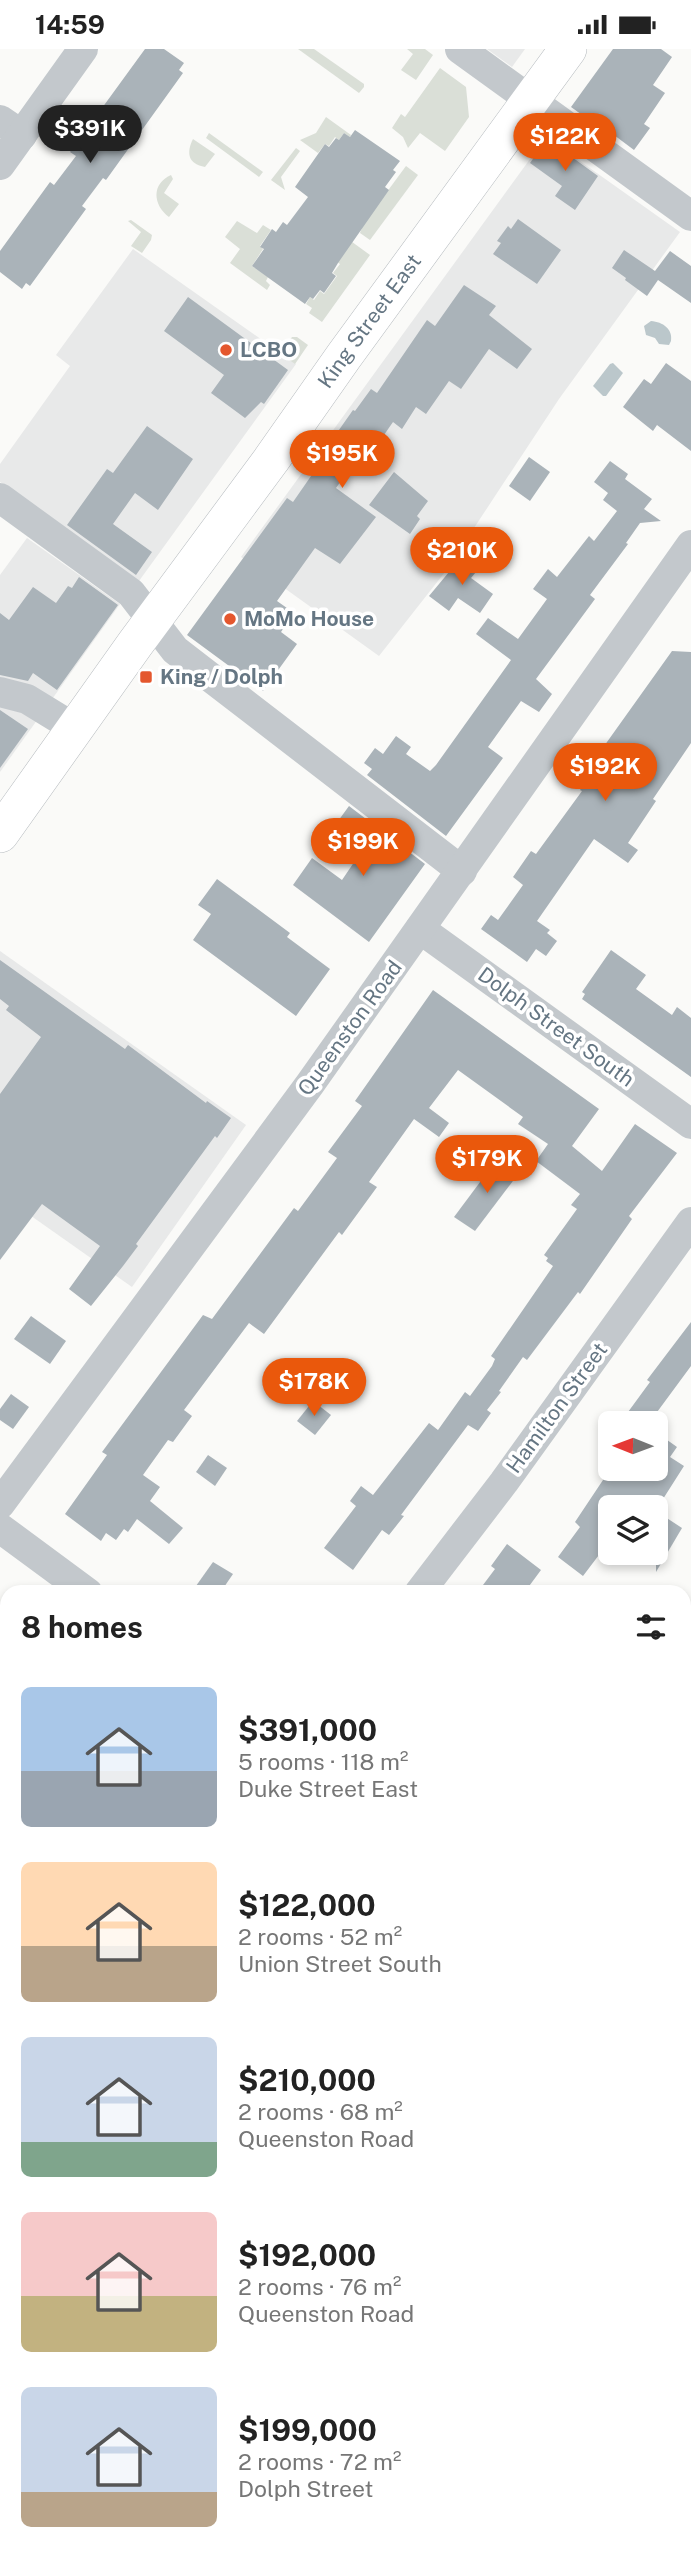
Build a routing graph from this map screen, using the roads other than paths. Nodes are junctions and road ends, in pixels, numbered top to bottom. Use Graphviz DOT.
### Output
graph roads {
  1 [pos="83,49"];
  2 [pos="460,49"];
  3 [pos="568,49"];
  4 [pos="531,102"];
  5 [pos="11,127"];
  6 [pos="0,165"];
  7 [pos="691,216"];
  8 [pos="0,498"];
  9 [pos="691,545"];
  10 [pos="153,621"];
  11 [pos="0,692"];
  12 [pos="76,729"];
  13 [pos="0,834"];
  14 [pos="462,871"];
  15 [pos="420,929"];
  16 [pos="691,1125"];
  17 [pos="691,1222"];
  18 [pos="0,1504"];
  19 [pos="0,1528"];
  20 [pos="77,1585"];
  21 [pos="425,1585"];
  1 -- 5 [label="street"];
  2 -- 4 [label="street"];
  3 -- 4 [label="main road, King Street East"];
  4 -- 7 [label="street"];
  4 -- 10 [label="main road, King Street East"];
  5 -- 6 [label="street"];
  8 -- 10 [label="street"];
  9 -- 14 [label="street, Queenston Road"];
  10 -- 12 [label="main road, King Street East"];
  10 -- 14 [label="street"];
  11 -- 12 [label="street"];
  12 -- 13 [label="main road, King Street East"];
  14 -- 15 [label="street, Queenston Road"];
  15 -- 16 [label="street, Dolph Street South"];
  15 -- 18 [label="street, Queenston Road"];
  17 -- 21 [label="street, Hamilton Street"];
  19 -- 20 [label="street"];
}
